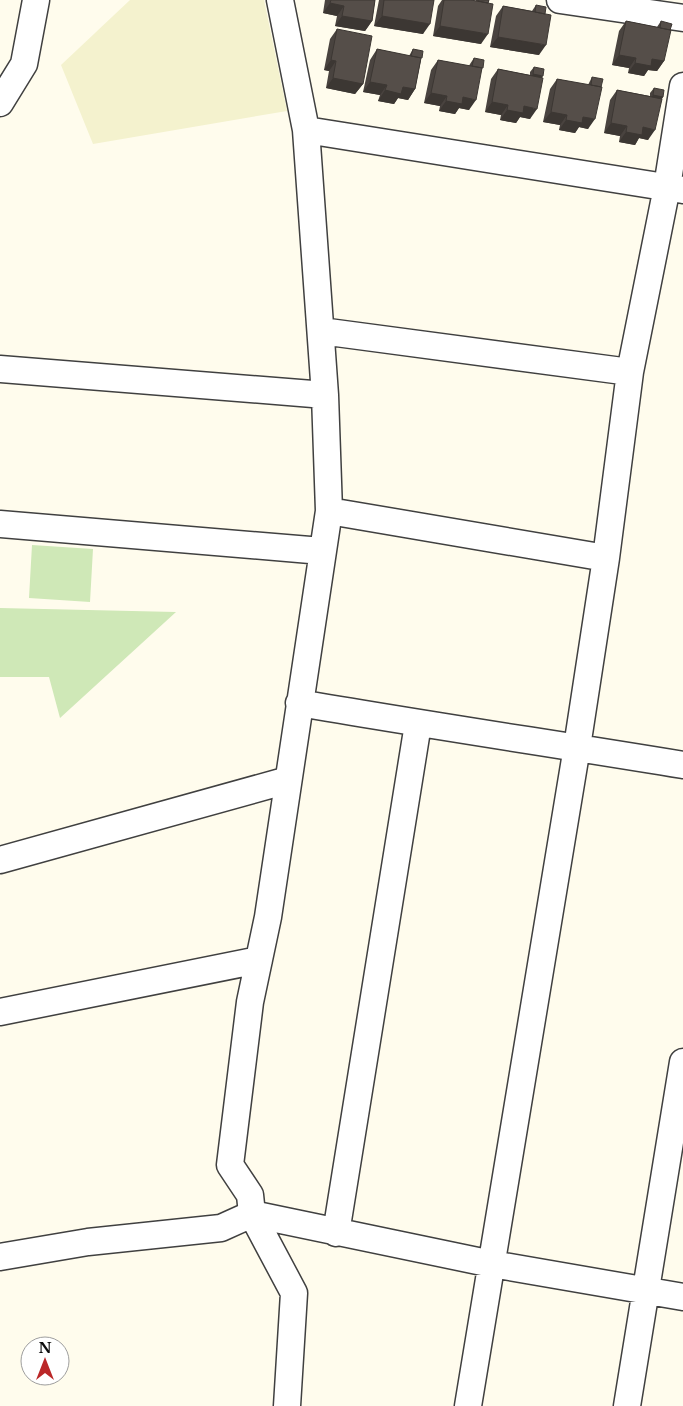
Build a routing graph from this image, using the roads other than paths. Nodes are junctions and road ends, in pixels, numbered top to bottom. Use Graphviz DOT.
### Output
graph roads {
  1 [pos="36,0"];
  2 [pos="280,0"];
  3 [pos="560,0"];
  4 [pos="683,18"];
  5 [pos="683,86"];
  6 [pos="0,103"];
  7 [pos="306,130"];
  8 [pos="675,189"];
  9 [pos="321,331"];
  10 [pos="0,369"];
  11 [pos="630,372"];
  12 [pos="325,395"];
  13 [pos="329,512"];
  14 [pos="0,524"];
  15 [pos="322,551"];
  16 [pos="606,558"];
  17 [pos="299,703"];
  18 [pos="418,724"];
  19 [pos="577,747"];
  20 [pos="683,765"];
  21 [pos="288,780"];
  22 [pos="0,860"];
  23 [pos="259,960"];
  24 [pos="0,1012"];
  25 [pos="683,1062"];
  26 [pos="252,1214"];
  27 [pos="336,1233"];
  28 [pos="0,1257"];
  29 [pos="492,1264"];
  30 [pos="646,1290"];
  31 [pos="683,1296"];
  32 [pos="287,1406"];
  33 [pos="468,1406"];
  34 [pos="627,1406"];
  1 -- 6 [label="street"];
  2 -- 7 [label="street"];
  3 -- 4 [label="street"];
  5 -- 8 [label="street"];
  7 -- 8 [label="street"];
  7 -- 9 [label="street"];
  8 -- 11 [label="street"];
  9 -- 11 [label="street"];
  9 -- 12 [label="street"];
  10 -- 12 [label="street"];
  11 -- 16 [label="street"];
  12 -- 13 [label="street"];
  13 -- 15 [label="street"];
  13 -- 16 [label="street"];
  14 -- 15 [label="street"];
  15 -- 17 [label="street"];
  16 -- 19 [label="street"];
  17 -- 18 [label="street"];
  17 -- 21 [label="street"];
  18 -- 19 [label="street"];
  18 -- 27 [label="street"];
  19 -- 20 [label="street"];
  19 -- 29 [label="street"];
  21 -- 22 [label="street"];
  21 -- 23 [label="street"];
  23 -- 24 [label="street"];
  23 -- 26 [label="street"];
  25 -- 30 [label="street"];
  26 -- 27 [label="street"];
  26 -- 28 [label="street"];
  26 -- 32 [label="street"];
  27 -- 29 [label="street"];
  29 -- 30 [label="street"];
  29 -- 33 [label="street"];
  30 -- 31 [label="street"];
  30 -- 34 [label="street"];
}
